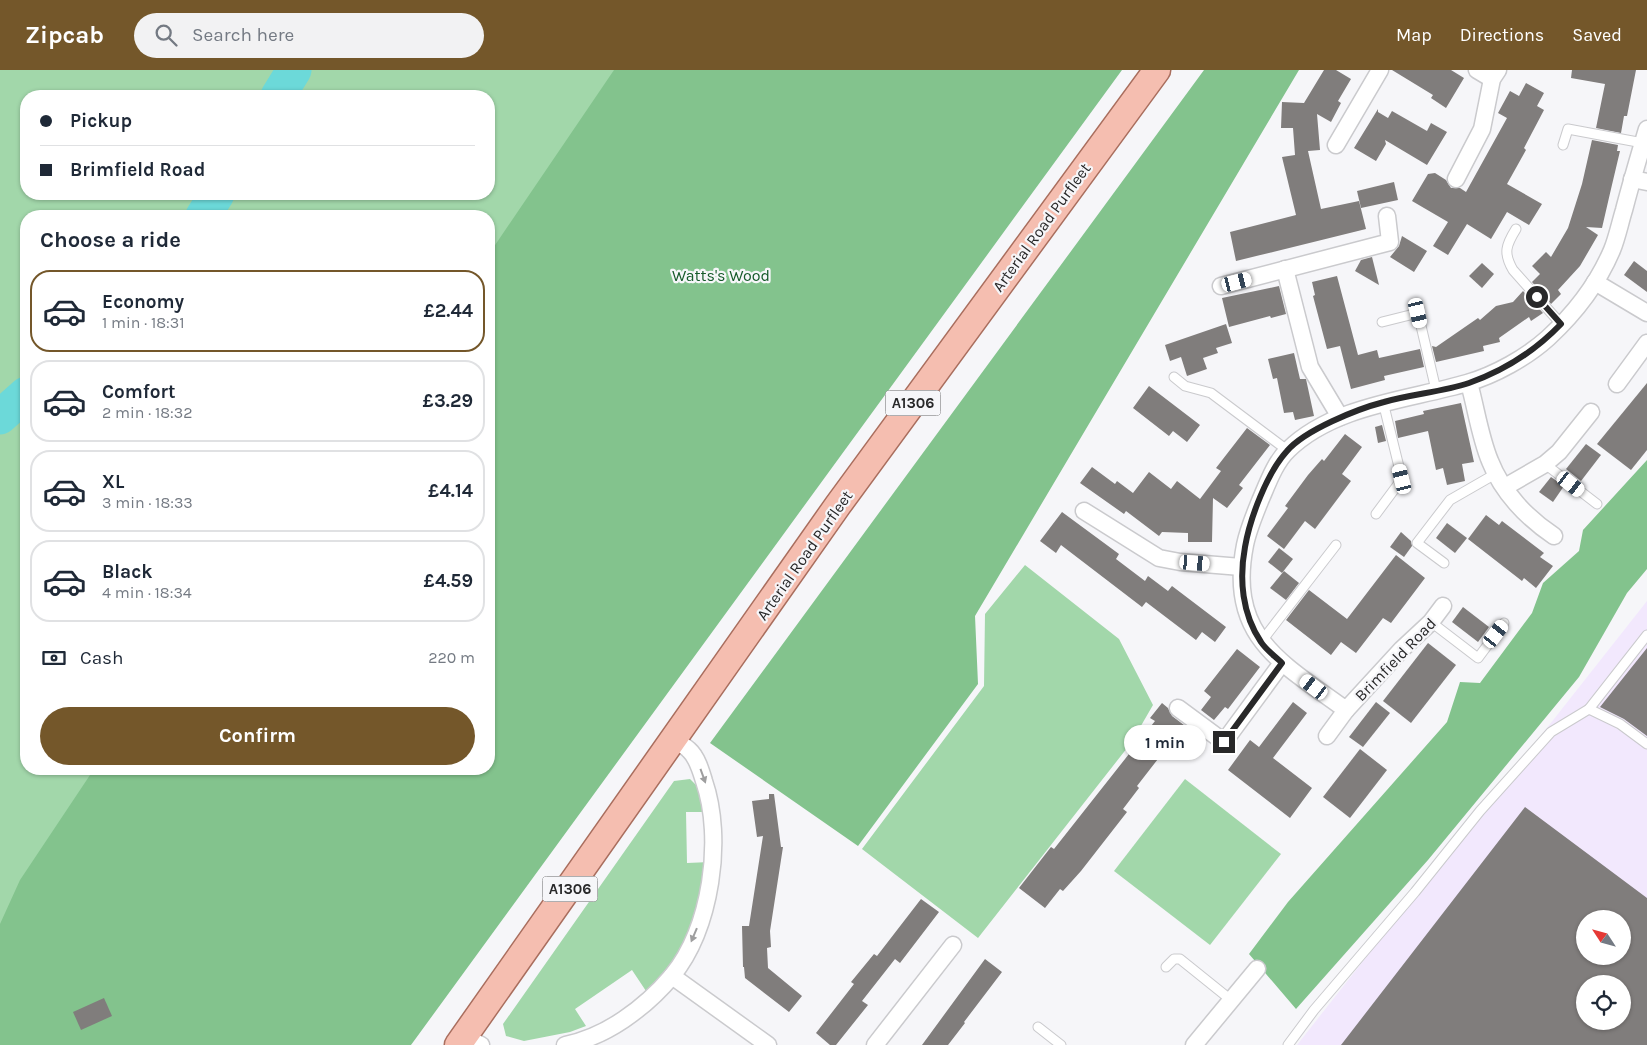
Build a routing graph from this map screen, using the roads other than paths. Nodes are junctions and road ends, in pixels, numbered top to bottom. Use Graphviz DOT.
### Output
graph roads {
  1 [pos="1157,70"];
  2 [pos="1380,70"];
  3 [pos="1477,70"];
  4 [pos="1495,74"];
  5 [pos="1645,136"];
  6 [pos="1336,145"];
  7 [pos="1563,146"];
  8 [pos="1456,179"];
  9 [pos="1640,180"];
  10 [pos="1387,216"];
  11 [pos="1516,229"];
  12 [pos="1285,269"];
  13 [pos="1595,282"];
  14 [pos="1221,286"];
  15 [pos="1647,313"];
  16 [pos="1382,322"];
  17 [pos="1561,324"];
  18 [pos="1647,343"];
  19 [pos="1174,377"];
  20 [pos="1469,383"];
  21 [pos="1617,384"];
  22 [pos="1436,390"];
  23 [pos="1383,402"];
  24 [pos="1591,412"];
  25 [pos="1340,417"];
  26 [pos="1287,450"];
  27 [pos="1544,464"];
  28 [pos="1501,480"];
  29 [pos="1597,504"];
  30 [pos="1084,511"];
  31 [pos="1376,514"];
  32 [pos="1554,536"];
  33 [pos="1336,545"];
  34 [pos="1444,563"];
  35 [pos="1241,567"];
  36 [pos="1443,606"];
  37 [pos="1431,622"];
  38 [pos="1504,623"];
  39 [pos="1647,635"];
  40 [pos="1261,642"];
  41 [pos="1282,663"];
  42 [pos="1178,708"];
  43 [pos="1588,709"];
  44 [pos="1346,710"];
  45 [pos="1328,736"];
  46 [pos="674,739"];
  47 [pos="1647,744"];
  48 [pos="953,945"];
  49 [pos="1166,967"];
  50 [pos="1256,969"];
  51 [pos="672,976"];
  52 [pos="1231,1000"];
  53 [pos="1038,1027"];
  54 [pos="468,1042"];
  55 [pos="565,1045"];
  56 [pos="768,1045"];
  57 [pos="875,1045"];
  58 [pos="1062,1045"];
  59 [pos="1194,1045"];
  60 [pos="1288,1045"];
  1 -- 46 [label="main road, Arterial Road Purfleet / A1306"];
  2 -- 6 [label="street"];
  3 -- 4 [label="street"];
  4 -- 8 [label="street"];
  5 -- 7 [label="lane"];
  5 -- 9 [label="street, Brimfield Road"];
  9 -- 13 [label="street, Brimfield Road"];
  10 -- 12 [label="street"];
  11 -- 17 [label="lane"];
  12 -- 14 [label="street"];
  12 -- 25 [label="street"];
  13 -- 15 [label="street"];
  13 -- 17 [label="street, Brimfield Road"];
  16 -- 22 [label="lane"];
  17 -- 20 [label="street, Brimfield Road"];
  18 -- 21 [label="street"];
  19 -- 26 [label="lane"];
  20 -- 22 [label="street, Brimfield Road"];
  20 -- 28 [label="street"];
  22 -- 23 [label="street, Brimfield Road"];
  23 -- 25 [label="street, Brimfield Road"];
  23 -- 31 [label="lane"];
  24 -- 27 [label="street"];
  25 -- 26 [label="street, Brimfield Road"];
  26 -- 35 [label="street, Brimfield Road"];
  27 -- 28 [label="street"];
  27 -- 29 [label="lane"];
  28 -- 32 [label="street"];
  28 -- 34 [label="lane"];
  30 -- 35 [label="street"];
  33 -- 40 [label="lane"];
  35 -- 40 [label="street, Brimfield Road"];
  36 -- 37 [label="street, Brimfield Road"];
  37 -- 38 [label="lane"];
  37 -- 44 [label="street, Brimfield Road"];
  39 -- 43 [label="lane"];
  40 -- 41 [label="street, Brimfield Road"];
  41 -- 42 [label="street"];
  41 -- 44 [label="street, Brimfield Road"];
  43 -- 47 [label="lane"];
  43 -- 60 [label="lane"];
  44 -- 45 [label="street, Brimfield Road"];
  46 -- 51 [label="street, one-way"];
  46 -- 54 [label="main road, Arterial Road Purfleet / A1306"];
  48 -- 57 [label="street"];
  49 -- 52 [label="lane"];
  50 -- 52 [label="street"];
  51 -- 55 [label="street"];
  51 -- 56 [label="street"];
  52 -- 59 [label="street"];
  53 -- 58 [label="lane"];
}
